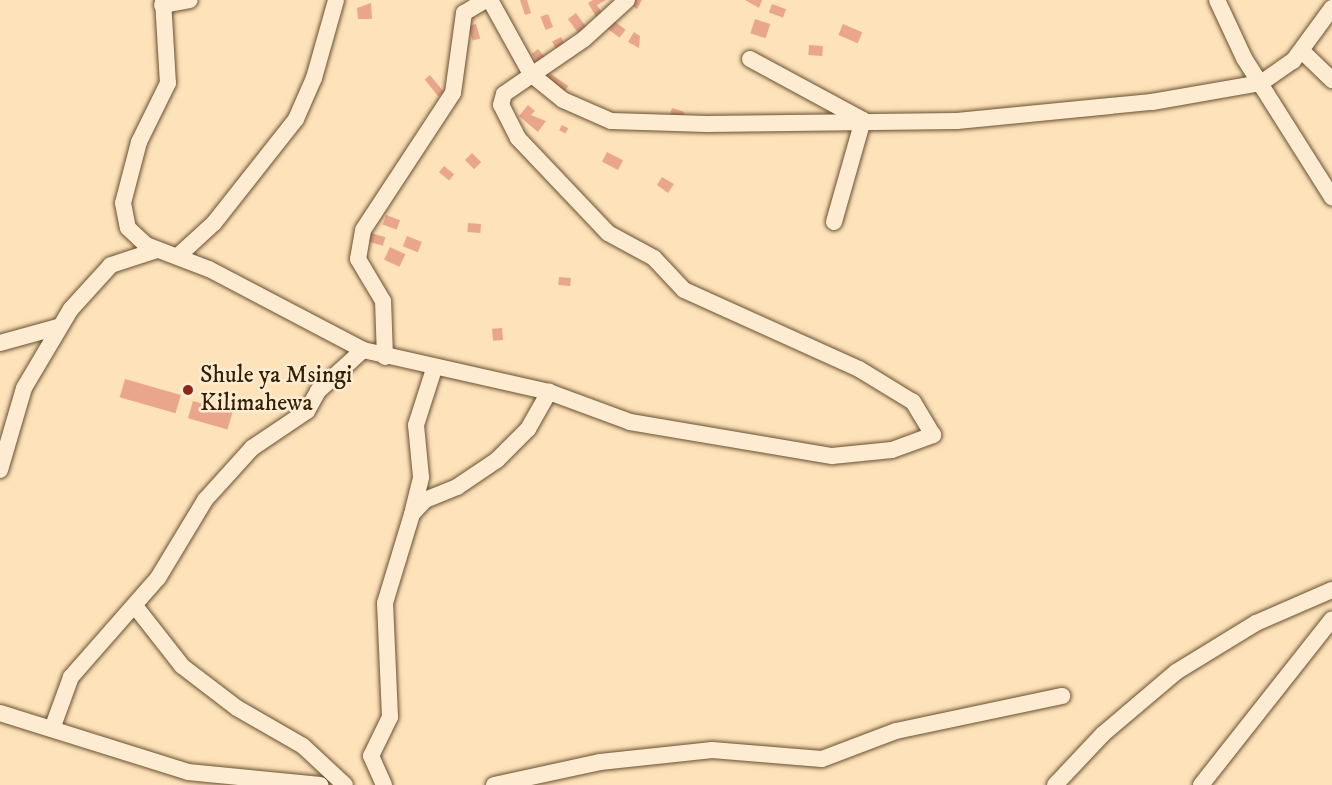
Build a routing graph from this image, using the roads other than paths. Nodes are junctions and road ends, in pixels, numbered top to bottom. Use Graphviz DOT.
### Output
graph roads {
  1 [pos="190,0"];
  2 [pos="336,0"];
  3 [pos="488,0"];
  4 [pos="627,0"];
  5 [pos="1217,0"];
  6 [pos="163,3"];
  7 [pos="1332,8"];
  8 [pos="1302,51"];
  9 [pos="750,59"];
  10 [pos="531,74"];
  11 [pos="1332,80"];
  12 [pos="1261,83"];
  13 [pos="863,120"];
  14 [pos="1332,197"];
  15 [pos="834,222"];
  16 [pos="158,250"];
  17 [pos="178,256"];
  18 [pos="58,327"];
  19 [pos="0,343"];
  20 [pos="363,350"];
  21 [pos="385,357"];
  22 [pos="434,369"];
  23 [pos="549,392"];
  24 [pos="0,470"];
  25 [pos="412,514"];
  26 [pos="1332,590"];
  27 [pos="135,606"];
  28 [pos="1329,628"];
  29 [pos="1062,696"];
  30 [pos="0,713"];
  31 [pos="52,729"];
  32 [pos="187,778"];
  33 [pos="320,785"];
  34 [pos="345,785"];
  35 [pos="384,785"];
  36 [pos="494,785"];
  37 [pos="1055,785"];
  38 [pos="1201,785"];
  1 -- 6 [label="street"];
  2 -- 17 [label="street"];
  3 -- 10 [label="street"];
  3 -- 21 [label="street"];
  4 -- 10 [label="street"];
  5 -- 12 [label="street"];
  6 -- 16 [label="street"];
  7 -- 8 [label="street"];
  8 -- 11 [label="street"];
  8 -- 12 [label="street"];
  9 -- 13 [label="street"];
  10 -- 13 [label="street"];
  10 -- 23 [label="street"];
  12 -- 13 [label="street"];
  12 -- 14 [label="street"];
  13 -- 15 [label="street"];
  16 -- 17 [label="street"];
  16 -- 18 [label="street"];
  17 -- 20 [label="street"];
  18 -- 19 [label="street"];
  18 -- 24 [label="street"];
  20 -- 21 [label="street"];
  20 -- 27 [label="street"];
  21 -- 22 [label="street"];
  22 -- 23 [label="street"];
  22 -- 25 [label="street"];
  23 -- 25 [label="street"];
  25 -- 35 [label="street"];
  26 -- 37 [label="street"];
  27 -- 31 [label="street"];
  27 -- 34 [label="street"];
  28 -- 38 [label="street"];
  29 -- 36 [label="street"];
  30 -- 31 [label="street"];
  31 -- 32 [label="street"];
  32 -- 33 [label="street"];
}
